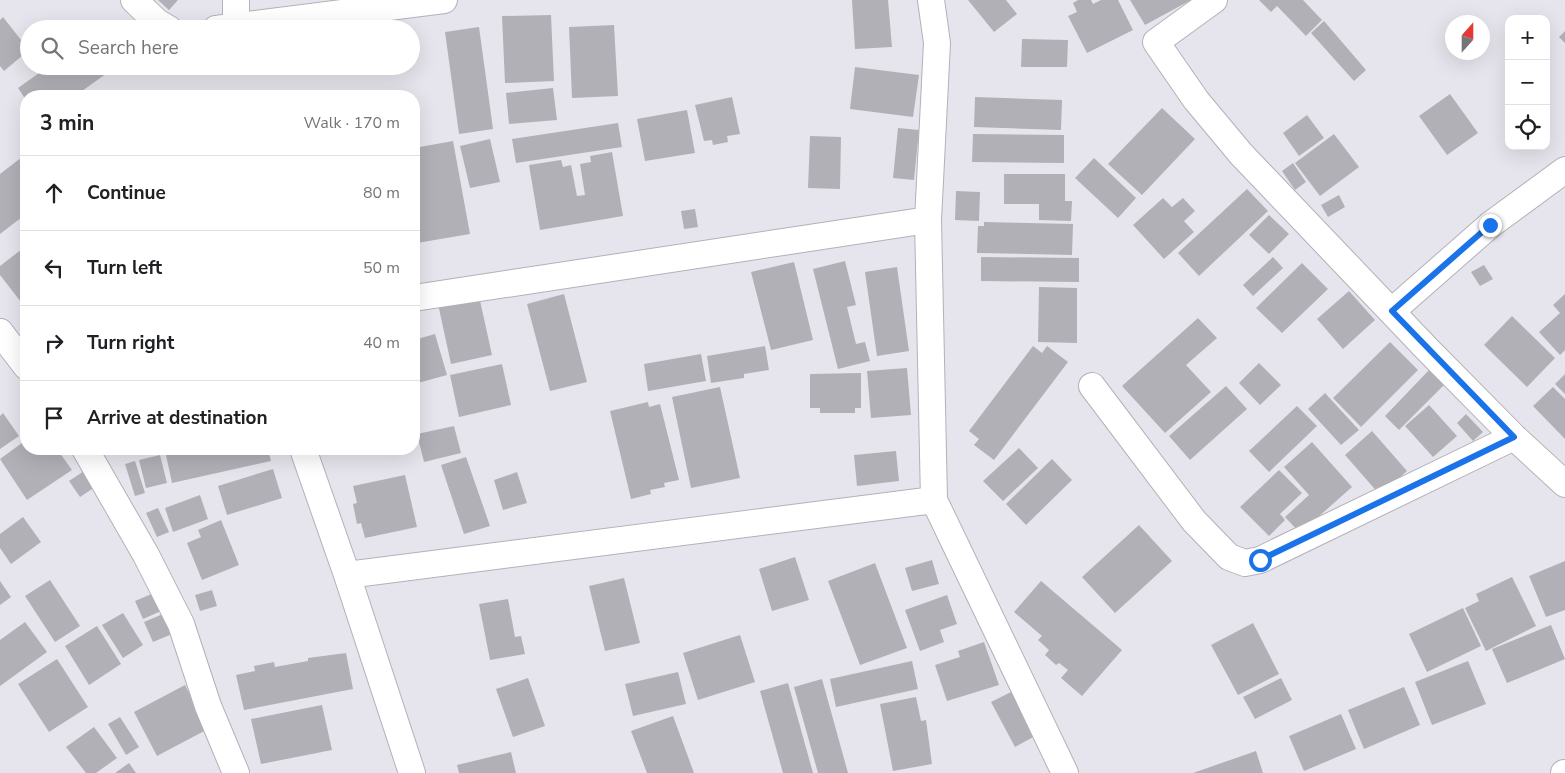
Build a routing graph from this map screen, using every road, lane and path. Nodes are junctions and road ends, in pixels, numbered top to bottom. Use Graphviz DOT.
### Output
graph roads {
  1 [pos="134,0"];
  2 [pos="236,0"];
  3 [pos="444,0"];
  4 [pos="931,0"];
  5 [pos="1214,0"];
  6 [pos="155,20"];
  7 [pos="229,20"];
  8 [pos="283,20"];
  9 [pos="1565,170"];
  10 [pos="928,220"];
  11 [pos="420,297"];
  12 [pos="1392,311"];
  13 [pos="0,332"];
  14 [pos="20,358"];
  15 [pos="1092,386"];
  16 [pos="1514,437"];
  17 [pos="88,455"];
  18 [pos="305,455"];
  19 [pos="1565,484"];
  20 [pos="934,500"];
  21 [pos="347,575"];
  22 [pos="1062,772"];
  23 [pos="236,773"];
  24 [pos="412,773"];
  1 -- 6 [label="street"];
  2 -- 7 [label="street"];
  3 -- 8 [label="street"];
  4 -- 10 [label="street"];
  5 -- 12 [label="street"];
  9 -- 12 [label="street"];
  10 -- 11 [label="street"];
  10 -- 20 [label="street"];
  12 -- 16 [label="street"];
  13 -- 14 [label="street"];
  15 -- 16 [label="street"];
  16 -- 19 [label="street"];
  17 -- 23 [label="street"];
  18 -- 21 [label="street"];
  20 -- 21 [label="street"];
  20 -- 22 [label="street"];
  21 -- 24 [label="street"];
}
